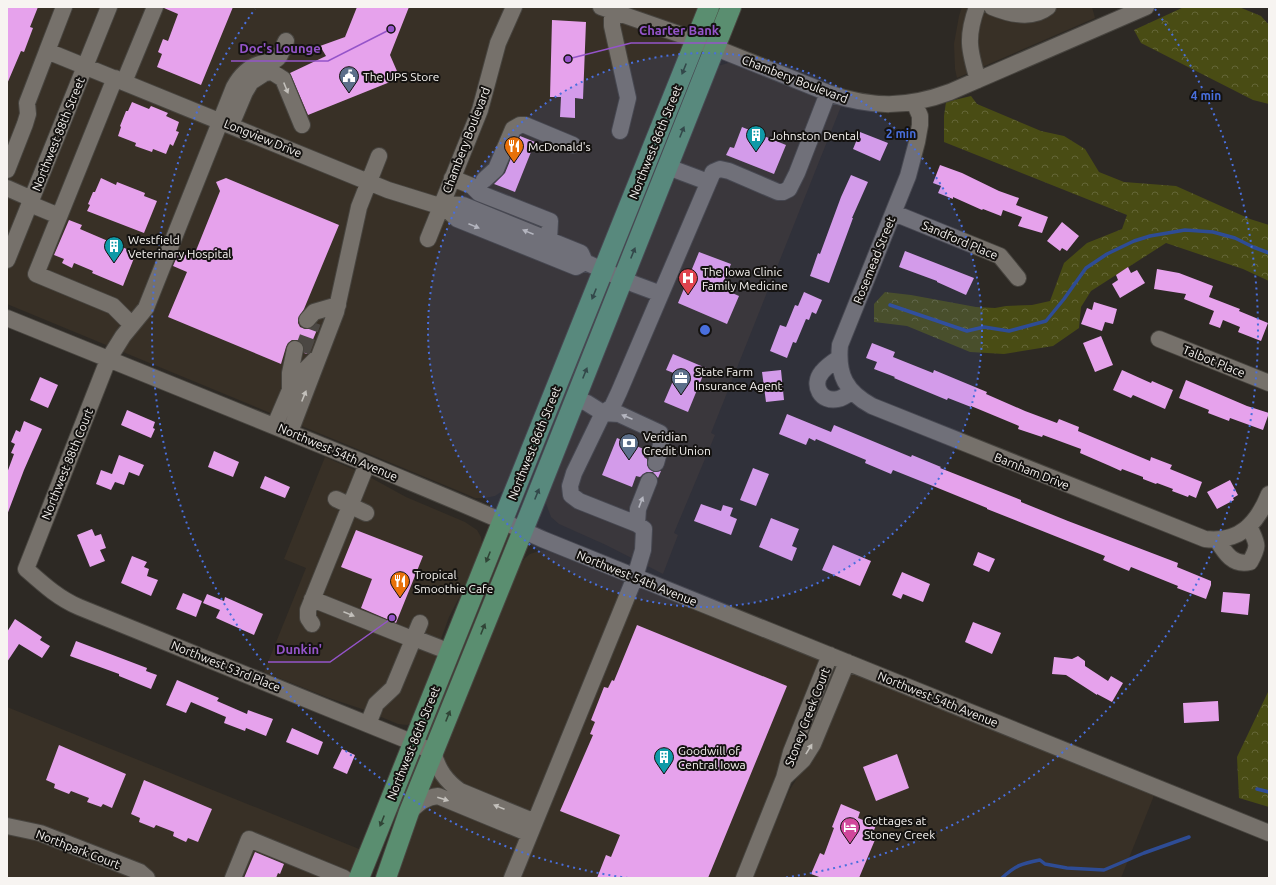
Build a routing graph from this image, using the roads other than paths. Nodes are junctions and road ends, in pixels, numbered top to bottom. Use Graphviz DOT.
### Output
graph roads {
  1 [pos="64,7"];
  2 [pos="109,7"];
  3 [pos="155,7"];
  4 [pos="514,7"];
  5 [pos="709,7"];
  6 [pos="731,7"];
  7 [pos="978,7"];
  8 [pos="992,7"];
  9 [pos="1048,7"];
  10 [pos="1146,7"];
  11 [pos="606,8"];
  12 [pos="696,40"];
  13 [pos="286,41"];
  14 [pos="715,48"];
  15 [pos="47,51"];
  16 [pos="85,66"];
  17 [pos="119,80"];
  18 [pos="978,80"];
  19 [pos="828,93"];
  20 [pos="914,102"];
  21 [pos="226,123"];
  22 [pos="302,125"];
  23 [pos="620,131"];
  24 [pos="573,145"];
  25 [pos="379,156"];
  26 [pos="668,167"];
  27 [pos="7,170"];
  28 [pos="452,178"];
  29 [pos="369,182"];
  30 [pos="708,182"];
  31 [pos="478,183"];
  32 [pos="7,188"];
  33 [pos="31,202"];
  34 [pos="442,204"];
  35 [pos="894,213"];
  36 [pos="59,216"];
  37 [pos="428,239"];
  38 [pos="549,240"];
  39 [pos="7,260"];
  40 [pos="585,262"];
  41 [pos="604,271"];
  42 [pos="1018,278"];
  43 [pos="623,279"];
  44 [pos="661,294"];
  45 [pos="338,305"];
  46 [pos="7,318"];
  47 [pos="311,318"];
  48 [pos="132,325"];
  49 [pos="1159,339"];
  50 [pos="298,351"];
  51 [pos="318,357"];
  52 [pos="839,358"];
  53 [pos="108,360"];
  54 [pos="1269,383"];
  55 [pos="290,390"];
  56 [pos="852,392"];
  57 [pos="576,399"];
  58 [pos="872,406"];
  59 [pos="603,413"];
  60 [pos="275,426"];
  61 [pos="290,432"];
  62 [pos="656,463"];
  63 [pos="367,464"];
  64 [pos="649,481"];
  65 [pos="1269,494"];
  66 [pos="336,499"];
  67 [pos="350,506"];
  68 [pos="366,513"];
  69 [pos="503,521"];
  70 [pos="637,524"];
  71 [pos="1249,526"];
  72 [pos="523,530"];
  73 [pos="1217,540"];
  74 [pos="26,569"];
  75 [pos="635,577"];
  76 [pos="312,599"];
  77 [pos="420,623"];
  78 [pos="312,624"];
  79 [pos="414,638"];
  80 [pos="450,652"];
  81 [pos="830,655"];
  82 [pos="847,662"];
  83 [pos="368,724"];
  84 [pos="414,742"];
  85 [pos="433,752"];
  86 [pos="784,778"];
  87 [pos="409,812"];
  88 [pos="7,826"];
  89 [pos="533,828"];
  90 [pos="1269,833"];
  91 [pos="147,878"];
  92 [pos="233,878"];
  93 [pos="344,878"];
  94 [pos="359,878"];
  95 [pos="386,878"];
  96 [pos="512,878"];
  97 [pos="744,878"];
  1 -- 15 [label="street"];
  2 -- 16 [label="street, Northwest 88th Street"];
  3 -- 17 [label="street"];
  4 -- 28 [label="street, Chambery Boulevard"];
  5 -- 12 [label="main road, Northwest 86th Street"];
  6 -- 14 [label="main road, Northwest 86th Street"];
  7 -- 18 [label="street"];
  8 -- 9 [label="street"];
  10 -- 18 [label="street, Chambery Boulevard"];
  11 -- 12 [label="street, Chambery Boulevard"];
  11 -- 23 [label="street"];
  12 -- 14 [label="street, Chambery Boulevard"];
  12 -- 41 [label="main road, Northwest 86th Street, one-way"];
  13 -- 21 [label="street"];
  14 -- 19 [label="street, Chambery Boulevard"];
  26 -- 14 [label="main road, Northwest 86th Street, one-way"];
  15 -- 16 [label="street, Longview Drive"];
  15 -- 27 [label="street"];
  16 -- 17 [label="street, Longview Drive"];
  16 -- 33 [label="street, Northwest 88th Street"];
  17 -- 21 [label="street, Longview Drive"];
  17 -- 36 [label="street"];
  18 -- 20 [label="street, Chambery Boulevard"];
  19 -- 20 [label="street, Chambery Boulevard"];
  19 -- 30 [label="street"];
  20 -- 35 [label="street, Rosemead Street"];
  21 -- 22 [label="street, one-way"];
  21 -- 29 [label="street, Longview Drive"];
  21 -- 48 [label="street, Northwest 88th Court"];
  24 -- 31 [label="street"];
  25 -- 29 [label="street"];
  26 -- 30 [label="street"];
  43 -- 26 [label="main road, Northwest 86th Street, one-way"];
  28 -- 31 [label="street"];
  28 -- 34 [label="street, Chambery Boulevard"];
  29 -- 34 [label="street, Longview Drive"];
  29 -- 45 [label="street"];
  30 -- 44 [label="street"];
  31 -- 38 [label="street"];
  32 -- 33 [label="street"];
  33 -- 36 [label="street"];
  33 -- 39 [label="street, Northwest 88th Street"];
  34 -- 37 [label="street, Chambery Boulevard"];
  38 -- 34 [label="street, Longview Drive, one-way"];
  34 -- 40 [label="street, Longview Drive, one-way"];
  35 -- 42 [label="street, Sandford Place"];
  35 -- 52 [label="street, Rosemead Street"];
  36 -- 48 [label="street"];
  38 -- 40 [label="street, Longview Drive"];
  40 -- 41 [label="street, Longview Drive"];
  41 -- 43 [label="street, Longview Drive"];
  41 -- 69 [label="main road, Northwest 86th Street, one-way"];
  43 -- 44 [label="street, Longview Drive"];
  57 -- 43 [label="main road, Northwest 86th Street, one-way"];
  44 -- 59 [label="street"];
  45 -- 47 [label="street"];
  45 -- 51 [label="street"];
  46 -- 53 [label="street, Northwest 54th Avenue"];
  48 -- 53 [label="street, Northwest 88th Court"];
  49 -- 54 [label="street, Talbot Place"];
  50 -- 55 [label="street"];
  51 -- 55 [label="street"];
  61 -- 51 [label="street, one-way"];
  52 -- 56 [label="street, Rosemead Street"];
  52 -- 56 [label="street"];
  53 -- 60 [label="street, Northwest 54th Avenue"];
  53 -- 74 [label="street, Northwest 88th Court"];
  55 -- 60 [label="street"];
  56 -- 58 [label="street, Rosemead Street"];
  57 -- 59 [label="street"];
  72 -- 57 [label="main road, Northwest 86th Street, one-way"];
  58 -- 73 [label="street, Barnham Drive"];
  62 -- 59 [label="street, one-way"];
  59 -- 70 [label="street"];
  60 -- 61 [label="street, Northwest 54th Avenue"];
  61 -- 63 [label="street, Northwest 54th Avenue"];
  63 -- 67 [label="street"];
  63 -- 69 [label="street, Northwest 54th Avenue"];
  70 -- 64 [label="street, one-way"];
  65 -- 71 [label="street"];
  66 -- 67 [label="street"];
  67 -- 68 [label="street"];
  67 -- 76 [label="street"];
  69 -- 72 [label="street, Northwest 54th Avenue"];
  69 -- 80 [label="main road, Northwest 86th Street, one-way"];
  70 -- 75 [label="street"];
  71 -- 73 [label="street"];
  71 -- 73 [label="street"];
  72 -- 75 [label="street, Northwest 54th Avenue"];
  85 -- 72 [label="main road, Northwest 86th Street, one-way"];
  74 -- 83 [label="street, Northwest 53rd Place"];
  75 -- 81 [label="street, Northwest 54th Avenue"];
  75 -- 89 [label="street"];
  76 -- 78 [label="street"];
  76 -- 79 [label="street, one-way"];
  77 -- 79 [label="street"];
  79 -- 80 [label="street"];
  79 -- 83 [label="street"];
  80 -- 84 [label="main road, Northwest 86th Street"];
  81 -- 82 [label="street, Northwest 54th Avenue"];
  81 -- 86 [label="street, Stoney Creek Court"];
  86 -- 82 [label="street, Stoney Creek Court, one-way"];
  82 -- 90 [label="street, Northwest 54th Avenue"];
  83 -- 84 [label="street, Northwest 53rd Place"];
  84 -- 85 [label="street, Northwest 53rd Place"];
  84 -- 94 [label="main road, Northwest 86th Street, one-way"];
  85 -- 87 [label="main road, Northwest 86th Street"];
  89 -- 85 [label="street, one-way"];
  86 -- 97 [label="street, Stoney Creek Court"];
  87 -- 89 [label="street, one-way"];
  87 -- 95 [label="main road, Northwest 86th Street"];
  88 -- 91 [label="street, Northpark Court"];
  89 -- 96 [label="street"];
  92 -- 93 [label="street"];
}
